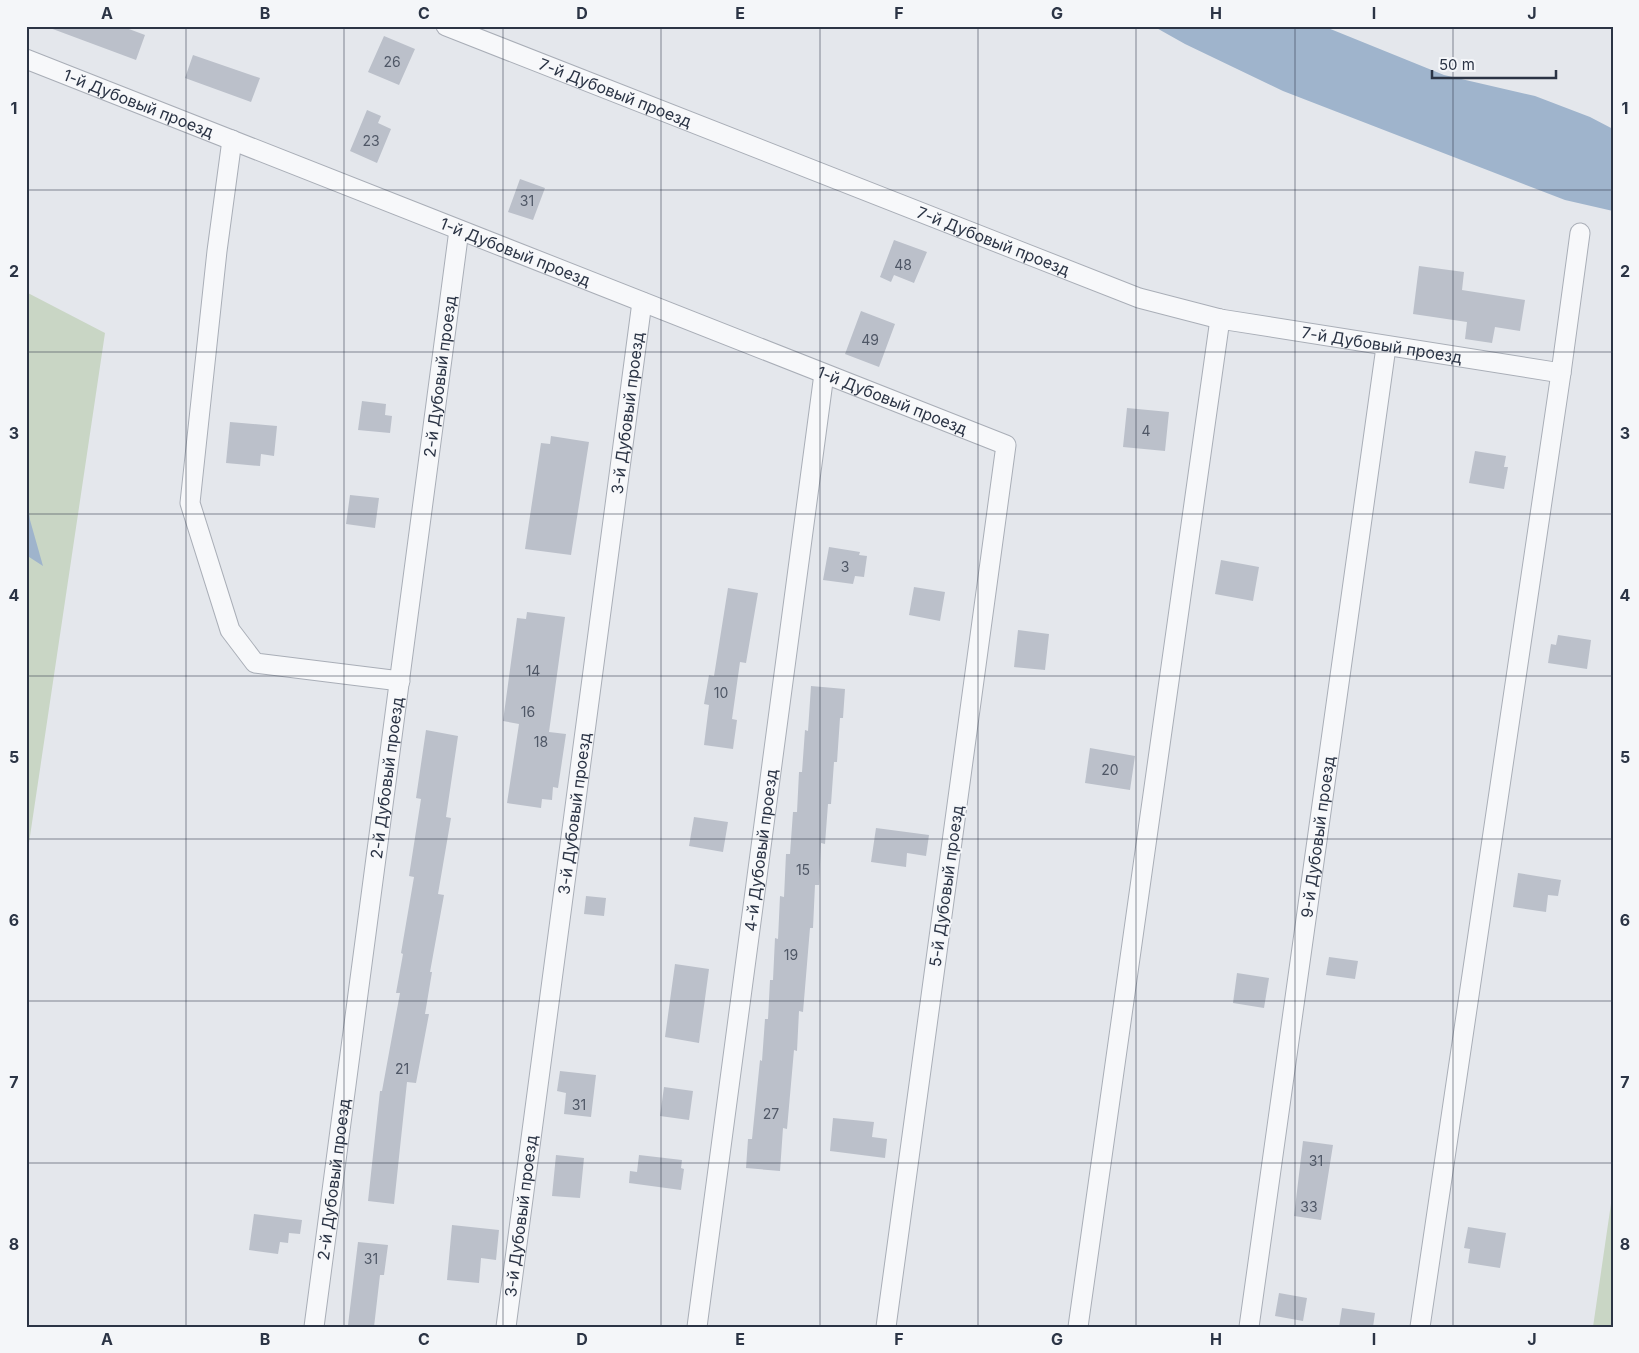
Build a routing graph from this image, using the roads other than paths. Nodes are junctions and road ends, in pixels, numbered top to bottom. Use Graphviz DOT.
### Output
graph roads {
  1 [pos="446,26"];
  2 [pos="26,59"];
  3 [pos="232,140"];
  4 [pos="459,230"];
  5 [pos="1580,233"];
  6 [pos="642,302"];
  7 [pos="1220,319"];
  8 [pos="1386,347"];
  9 [pos="1561,373"];
  10 [pos="824,374"];
  11 [pos="1006,446"];
  12 [pos="400,681"];
  13 [pos="314,1327"];
  14 [pos="506,1327"];
  15 [pos="697,1327"];
  16 [pos="886,1327"];
  17 [pos="1078,1327"];
  18 [pos="1249,1327"];
  19 [pos="1420,1327"];
  1 -- 7 [label="street, 7-й Дубовый проезд"];
  2 -- 3 [label="street, 1-й Дубовый проезд"];
  3 -- 4 [label="street, 1-й Дубовый проезд"];
  3 -- 12 [label="street"];
  4 -- 6 [label="street, 1-й Дубовый проезд"];
  4 -- 12 [label="street, 2-й Дубовый проезд"];
  5 -- 9 [label="street"];
  6 -- 10 [label="street, 1-й Дубовый проезд"];
  6 -- 14 [label="street, 3-й Дубовый проезд"];
  7 -- 8 [label="street, 7-й Дубовый проезд"];
  7 -- 17 [label="street"];
  8 -- 9 [label="street, 7-й Дубовый проезд"];
  8 -- 18 [label="street, 9-й Дубовый проезд"];
  9 -- 19 [label="street"];
  10 -- 11 [label="street, 1-й Дубовый проезд"];
  10 -- 15 [label="street, 4-й Дубовый проезд"];
  11 -- 16 [label="street, 5-й Дубовый проезд"];
  12 -- 13 [label="street, 2-й Дубовый проезд"];
}
